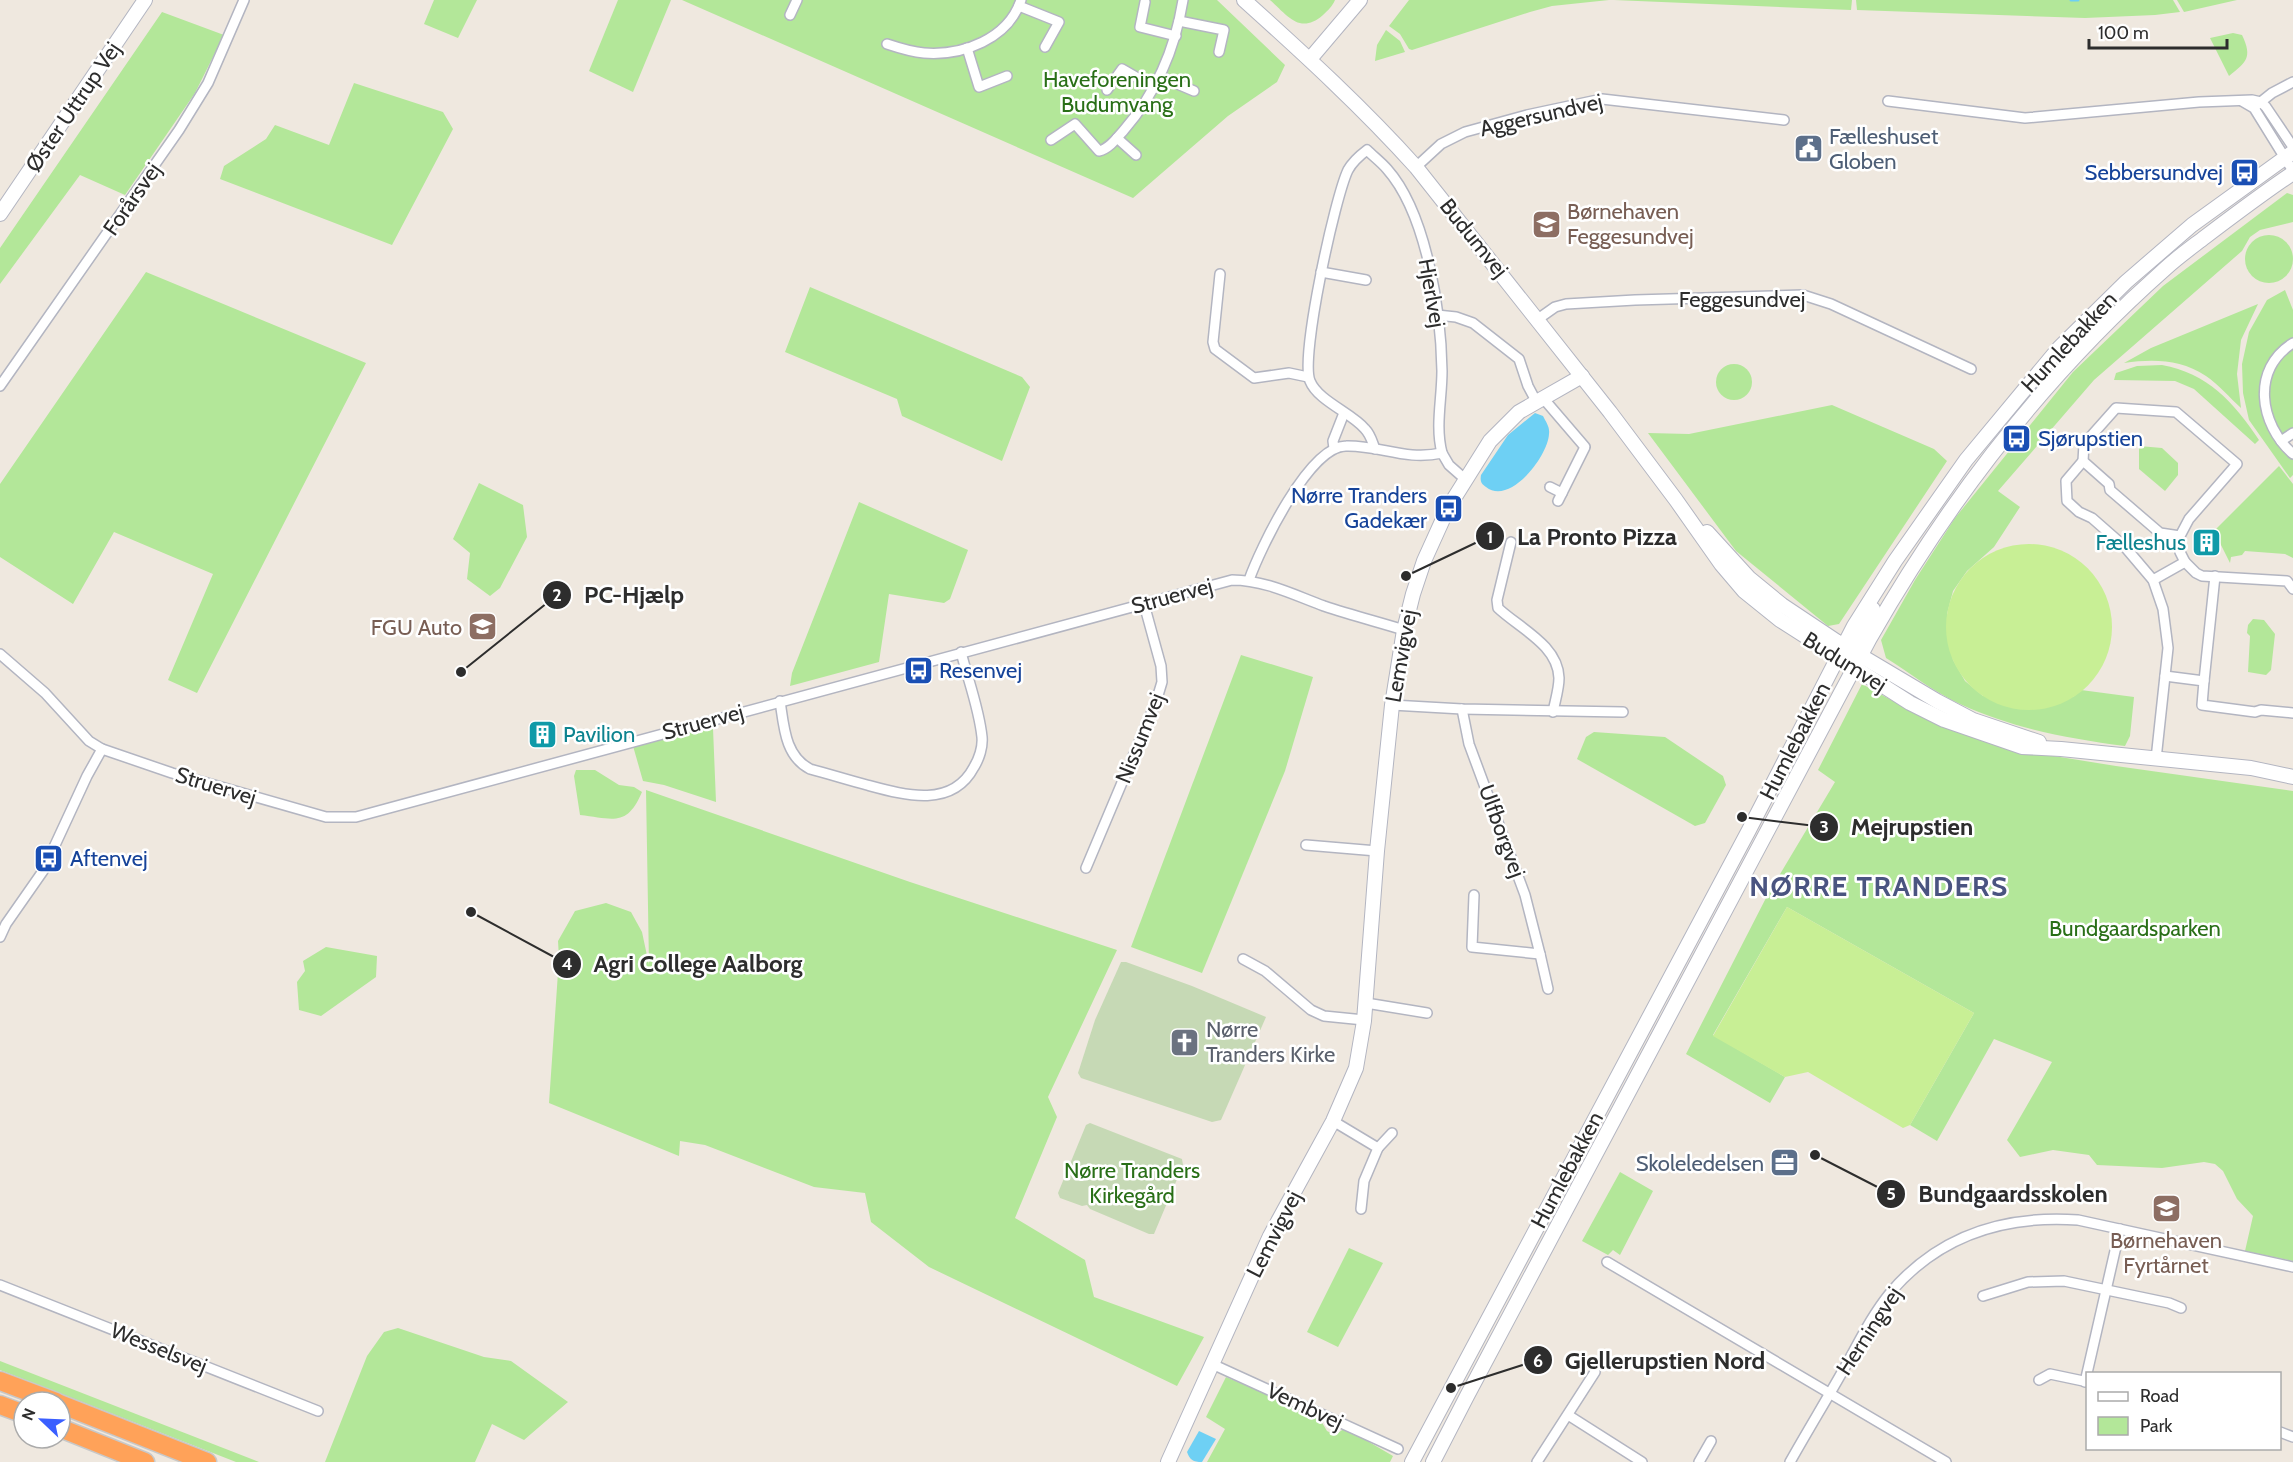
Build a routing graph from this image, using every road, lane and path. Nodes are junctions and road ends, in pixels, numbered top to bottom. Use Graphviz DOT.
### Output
graph roads {
  1 [pos="145,0"];
  2 [pos="244,0"];
  3 [pos="797,0"];
  4 [pos="1183,0"];
  5 [pos="1244,0"];
  6 [pos="1360,0"];
  7 [pos="1145,2"];
  8 [pos="1020,3"];
  9 [pos="790,15"];
  10 [pos="1179,21"];
  11 [pos="1176,36"];
  12 [pos="887,44"];
  13 [pos="1045,46"];
  14 [pos="967,48"];
  15 [pos="1219,52"];
  16 [pos="1310,59"];
  17 [pos="1007,76"];
  18 [pos="1161,76"];
  19 [pos="2293,82"];
  20 [pos="1155,88"];
  21 [pos="1107,90"];
  22 [pos="1194,91"];
  23 [pos="1888,101"];
  24 [pos="2257,105"];
  25 [pos="1784,120"];
  26 [pos="1117,138"];
  27 [pos="1051,140"];
  28 [pos="2290,152"];
  29 [pos="1136,156"];
  30 [pos="1416,167"];
  31 [pos="2293,172"];
  32 [pos="0,214"];
  33 [pos="1322,272"];
  34 [pos="1220,274"];
  35 [pos="1366,280"];
  36 [pos="1437,315"];
  37 [pos="1538,319"];
  38 [pos="2293,343"];
  39 [pos="1971,369"];
  40 [pos="1582,376"];
  41 [pos="1308,377"];
  42 [pos="0,386"];
  43 [pos="1540,399"];
  44 [pos="1344,412"];
  45 [pos="2293,433"];
  46 [pos="2281,441"];
  47 [pos="1334,448"];
  48 [pos="1375,449"];
  49 [pos="1442,453"];
  50 [pos="2293,454"];
  51 [pos="2083,460"];
  52 [pos="1466,480"];
  53 [pos="1550,487"];
  54 [pos="2180,536"];
  55 [pos="1511,542"];
  56 [pos="2184,561"];
  57 [pos="2215,576"];
  58 [pos="1249,580"];
  59 [pos="2153,580"];
  60 [pos="2293,589"];
  61 [pos="1144,604"];
  62 [pos="1404,630"];
  63 [pos="961,652"];
  64 [pos="0,654"];
  65 [pos="1848,656"];
  66 [pos="2165,676"];
  67 [pos="2204,681"];
  68 [pos="780,701"];
  69 [pos="1392,705"];
  70 [pos="1462,709"];
  71 [pos="1553,711"];
  72 [pos="1623,712"];
  73 [pos="2293,713"];
  74 [pos="102,750"];
  75 [pos="2156,759"];
  76 [pos="2293,777"];
  77 [pos="1306,845"];
  78 [pos="1377,851"];
  79 [pos="1086,868"];
  80 [pos="1474,895"];
  81 [pos="3,922"];
  82 [pos="0,937"];
  83 [pos="1540,954"];
  84 [pos="1243,959"];
  85 [pos="1548,989"];
  86 [pos="1366,1003"];
  87 [pos="1427,1013"];
  88 [pos="1364,1020"];
  89 [pos="1333,1121"];
  90 [pos="1392,1133"];
  91 [pos="1378,1148"];
  92 [pos="1361,1209"];
  93 [pos="2120,1229"];
  94 [pos="1607,1262"];
  95 [pos="2293,1267"];
  96 [pos="0,1285"];
  97 [pos="2106,1289"];
  98 [pos="1983,1296"];
  99 [pos="2181,1308"];
  100 [pos="1212,1364"];
  101 [pos="1595,1372"];
  102 [pos="2088,1372"];
  103 [pos="2039,1380"];
  104 [pos="0,1381"];
  105 [pos="2086,1382"];
  106 [pos="24,1390"];
  107 [pos="1830,1393"];
  108 [pos="72,1409"];
  109 [pos="318,1411"];
  110 [pos="1568,1415"];
  111 [pos="72,1433"];
  112 [pos="1711,1441"];
  113 [pos="1398,1449"];
  114 [pos="145,1462"];
  115 [pos="207,1462"];
  116 [pos="1169,1462"];
  117 [pos="1412,1462"];
  118 [pos="1433,1462"];
  119 [pos="1537,1462"];
  120 [pos="1642,1462"];
  121 [pos="1699,1462"];
  122 [pos="1790,1462"];
  123 [pos="1946,1462"];
  1 -- 32 [label="street, Øster Uttrup Vej"];
  2 -- 42 [label="street, Forårsvej"];
  3 -- 9 [label="street"];
  4 -- 10 [label="street"];
  5 -- 16 [label="street, Budumvej"];
  6 -- 16 [label="street"];
  7 -- 11 [label="street"];
  8 -- 13 [label="street"];
  8 -- 14 [label="street"];
  10 -- 11 [label="street"];
  10 -- 15 [label="street"];
  11 -- 18 [label="street"];
  12 -- 14 [label="street"];
  14 -- 17 [label="street"];
  16 -- 30 [label="street, Budumvej"];
  18 -- 20 [label="street"];
  18 -- 22 [label="street"];
  19 -- 24 [label="street"];
  20 -- 21 [label="street"];
  20 -- 26 [label="street"];
  23 -- 24 [label="street"];
  24 -- 28 [label="street"];
  25 -- 30 [label="street, Aggersundvej"];
  26 -- 27 [label="street"];
  26 -- 29 [label="street"];
  28 -- 31 [label="street"];
  28 -- 65 [label="street, Humlebakken"];
  30 -- 37 [label="street, Budumvej"];
  31 -- 65 [label="street, Humlebakken"];
  33 -- 35 [label="street"];
  33 -- 36 [label="street, Hjerlvej"];
  33 -- 41 [label="street"];
  34 -- 41 [label="street"];
  36 -- 43 [label="street"];
  36 -- 49 [label="street, Hjerlvej"];
  37 -- 39 [label="street, Feggesundvej"];
  37 -- 40 [label="street, Budumvej"];
  38 -- 46 [label="street"];
  40 -- 43 [label="street, Lemvigvej"];
  40 -- 65 [label="street, Budumvej"];
  41 -- 44 [label="street"];
  43 -- 52 [label="street, Lemvigvej"];
  43 -- 53 [label="street"];
  44 -- 47 [label="street"];
  44 -- 48 [label="street"];
  45 -- 46 [label="street"];
  46 -- 50 [label="street"];
  47 -- 48 [label="street"];
  47 -- 58 [label="street"];
  48 -- 49 [label="street"];
  49 -- 52 [label="street"];
  51 -- 54 [label="street"];
  51 -- 54 [label="street"];
  51 -- 59 [label="street"];
  52 -- 62 [label="street, Lemvigvej"];
  54 -- 56 [label="street"];
  55 -- 71 [label="street"];
  56 -- 57 [label="street"];
  56 -- 59 [label="street"];
  57 -- 60 [label="street"];
  57 -- 67 [label="street"];
  58 -- 61 [label="street, Struervej"];
  58 -- 62 [label="street, Struervej"];
  59 -- 66 [label="street"];
  61 -- 63 [label="street, Struervej"];
  61 -- 79 [label="street, Nissumvej"];
  62 -- 69 [label="street, Lemvigvej"];
  63 -- 68 [label="street, Struervej"];
  63 -- 68 [label="street"];
  64 -- 74 [label="street, Struervej"];
  65 -- 75 [label="street, Budumvej"];
  65 -- 117 [label="street, Humlebakken"];
  65 -- 118 [label="street, Humlebakken"];
  66 -- 67 [label="street"];
  66 -- 75 [label="street"];
  67 -- 73 [label="street"];
  68 -- 74 [label="street, Struervej"];
  69 -- 70 [label="street"];
  69 -- 78 [label="street, Lemvigvej"];
  70 -- 71 [label="street"];
  70 -- 83 [label="street, Ulfborgvej"];
  71 -- 72 [label="street"];
  74 -- 81 [label="street"];
  75 -- 76 [label="street, Budumvej"];
  77 -- 78 [label="street"];
  78 -- 86 [label="street, Lemvigvej"];
  80 -- 83 [label="street"];
  81 -- 82 [label="street"];
  83 -- 85 [label="street, Ulfborgvej"];
  84 -- 88 [label="street"];
  86 -- 87 [label="street"];
  86 -- 88 [label="street, Lemvigvej"];
  88 -- 89 [label="street, Lemvigvej"];
  89 -- 91 [label="street"];
  89 -- 100 [label="street, Lemvigvej"];
  90 -- 91 [label="street"];
  91 -- 92 [label="street"];
  93 -- 95 [label="street, Herningvej"];
  93 -- 97 [label="street"];
  93 -- 107 [label="street, Herningvej"];
  94 -- 107 [label="street"];
  96 -- 109 [label="street, Wesselsvej"];
  97 -- 98 [label="street"];
  97 -- 99 [label="street"];
  97 -- 102 [label="street"];
  100 -- 113 [label="street, Vembvej"];
  100 -- 116 [label="street, Lemvigvej"];
  101 -- 110 [label="street"];
  103 -- 105 [label="street"];
  104 -- 106 [label="highway"];
  107 -- 122 [label="street, Herningvej"];
  107 -- 123 [label="street"];
  108 -- 115 [label="highway"];
  110 -- 119 [label="street"];
  110 -- 120 [label="street"];
  111 -- 114 [label="highway"];
  112 -- 121 [label="street"];
}
